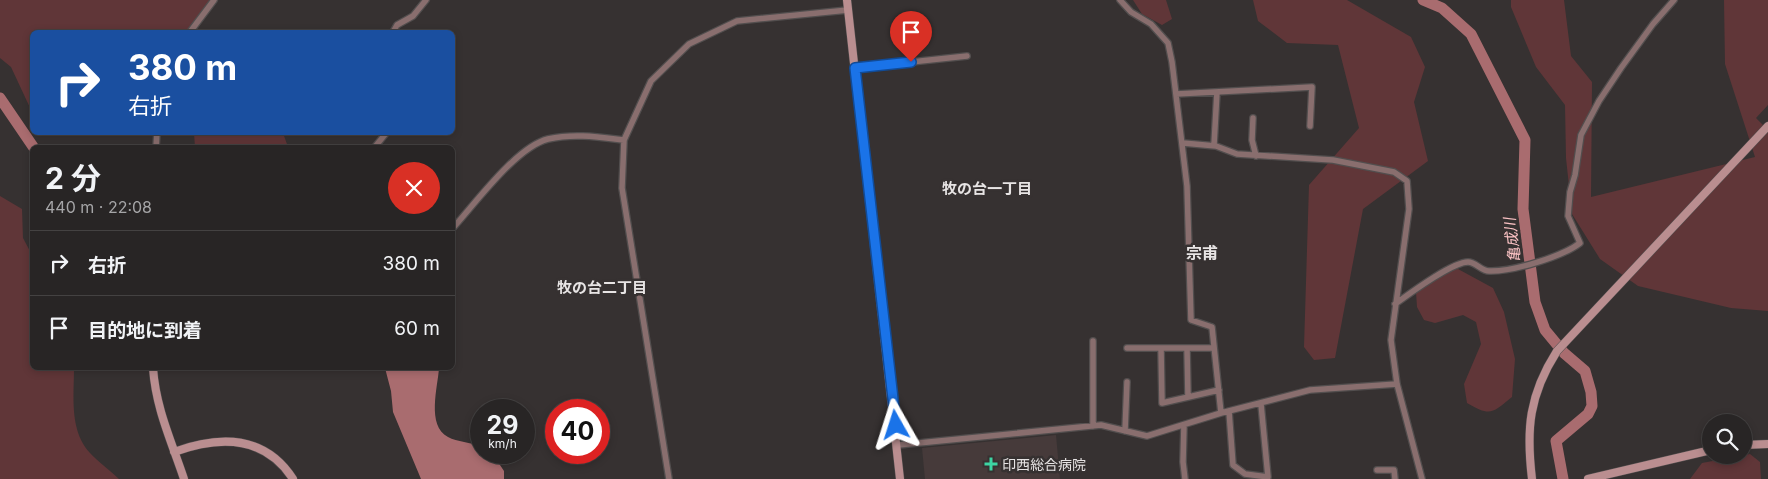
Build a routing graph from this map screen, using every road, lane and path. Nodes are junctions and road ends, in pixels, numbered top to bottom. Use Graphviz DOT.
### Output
graph roads {
  1 [pos="214,0"];
  2 [pos="847,0"];
  3 [pos="1120,0"];
  4 [pos="1674,0"];
  5 [pos="424,1"];
  6 [pos="848,10"];
  7 [pos="192,30"];
  8 [pos="394,30"];
  9 [pos="967,56"];
  10 [pos="855,68"];
  11 [pos="1217,92"];
  12 [pos="1176,94"];
  13 [pos="1253,118"];
  14 [pos="1310,126"];
  15 [pos="1768,126"];
  16 [pos="385,135"];
  17 [pos="624,140"];
  18 [pos="1183,143"];
  19 [pos="376,145"];
  20 [pos="1214,145"];
  21 [pos="1256,156"];
  22 [pos="455,226"];
  23 [pos="1395,304"];
  24 [pos="1093,341"];
  25 [pos="1127,348"];
  26 [pos="1161,348"];
  27 [pos="1187,348"];
  28 [pos="1214,348"];
  29 [pos="153,370"];
  30 [pos="1127,382"];
  31 [pos="1396,384"];
  32 [pos="1219,390"];
  33 [pos="1188,397"];
  34 [pos="1261,404"];
  35 [pos="1229,411"];
  36 [pos="1221,413"];
  37 [pos="1184,425"];
  38 [pos="1093,426"];
  39 [pos="1124,431"];
  40 [pos="1768,443"];
  41 [pos="1752,444"];
  42 [pos="898,445"];
  43 [pos="174,452"];
  44 [pos="1702,452"];
  45 [pos="1377,470"];
  46 [pos="184,479"];
  47 [pos="293,479"];
  48 [pos="669,479"];
  49 [pos="900,479"];
  50 [pos="1185,479"];
  51 [pos="1395,479"];
  52 [pos="1422,479"];
  53 [pos="1532,479"];
  54 [pos="1588,479"];
  1 -- 7 [label="street"];
  2 -- 6 [label="street"];
  3 -- 12 [label="street"];
  4 -- 23 [label="street"];
  5 -- 8 [label="street"];
  6 -- 10 [label="street"];
  6 -- 17 [label="street"];
  9 -- 10 [label="street"];
  10 -- 42 [label="street"];
  11 -- 12 [label="street"];
  11 -- 14 [label="street"];
  11 -- 20 [label="street"];
  12 -- 18 [label="street"];
  13 -- 21 [label="street"];
  15 -- 53 [label="street"];
  16 -- 19 [label="street"];
  17 -- 22 [label="street"];
  17 -- 48 [label="street"];
  18 -- 20 [label="street"];
  18 -- 28 [label="street"];
  20 -- 21 [label="street"];
  21 -- 23 [label="street"];
  23 -- 31 [label="street"];
  24 -- 38 [label="street"];
  25 -- 26 [label="street"];
  26 -- 27 [label="street"];
  26 -- 33 [label="street"];
  27 -- 28 [label="street"];
  27 -- 33 [label="street"];
  28 -- 32 [label="street"];
  29 -- 43 [label="street"];
  30 -- 39 [label="street"];
  31 -- 34 [label="street"];
  31 -- 52 [label="street"];
  32 -- 33 [label="street"];
  32 -- 36 [label="street"];
  34 -- 35 [label="street"];
  34 -- 35 [label="street"];
  35 -- 36 [label="street"];
  36 -- 37 [label="street"];
  37 -- 39 [label="street"];
  37 -- 50 [label="street"];
  38 -- 39 [label="street"];
  38 -- 42 [label="street"];
  40 -- 41 [label="street"];
  42 -- 49 [label="street"];
  43 -- 46 [label="street"];
  43 -- 47 [label="street"];
  44 -- 54 [label="street"];
  45 -- 51 [label="street"];
}
